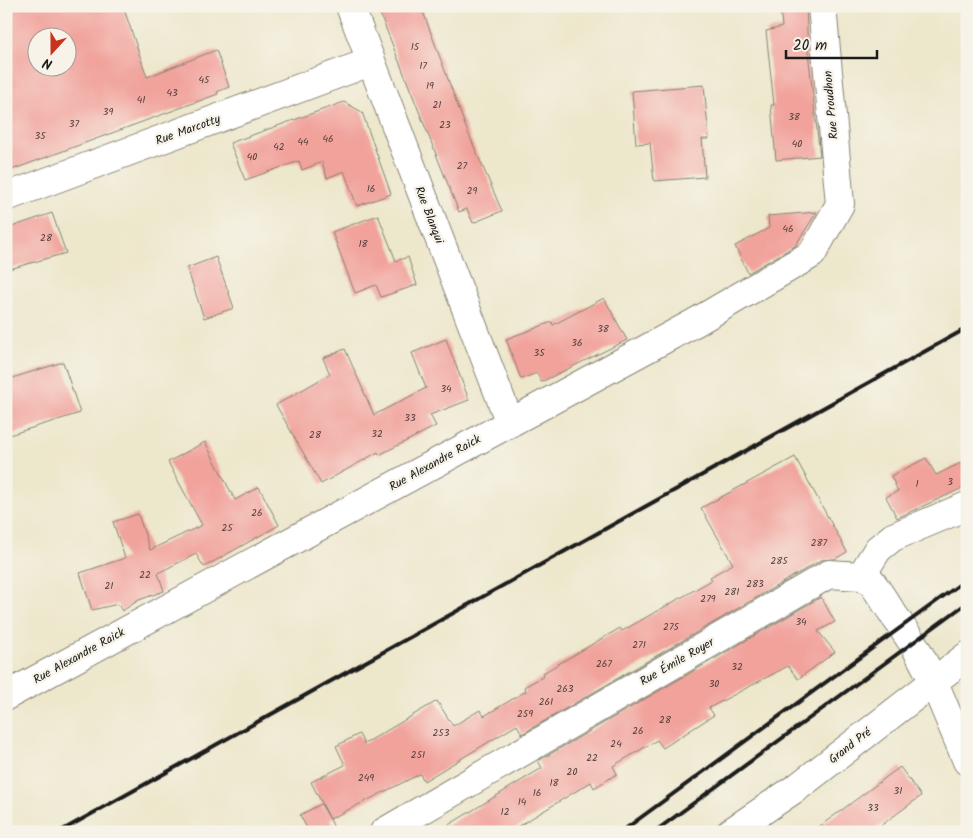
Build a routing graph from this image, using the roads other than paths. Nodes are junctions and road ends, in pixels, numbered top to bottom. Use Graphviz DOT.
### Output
graph roads {
  1 [pos="350,6"];
  2 [pos="822,6"];
  3 [pos="370,62"];
  4 [pos="6,197"];
  5 [pos="840,204"];
  6 [pos="510,423"];
  7 [pos="967,506"];
  8 [pos="861,576"];
  9 [pos="967,656"];
  10 [pos="933,680"];
  11 [pos="6,696"];
  12 [pos="967,761"];
  13 [pos="384,832"];
  14 [pos="731,832"];
  1 -- 3 [label="street, Rue Blanqui"];
  2 -- 5 [label="street, Rue Proudhon"];
  3 -- 4 [label="street, Rue Marcotty"];
  3 -- 6 [label="street, Rue Blanqui"];
  5 -- 6 [label="street, Rue Alexandre Raick"];
  6 -- 11 [label="street, Rue Alexandre Raick"];
  7 -- 8 [label="street"];
  8 -- 10 [label="street"];
  8 -- 13 [label="street, Rue Émile Royer"];
  9 -- 10 [label="street, Grand Pré"];
  10 -- 12 [label="street"];
  10 -- 14 [label="street, Grand Pré"];
}
